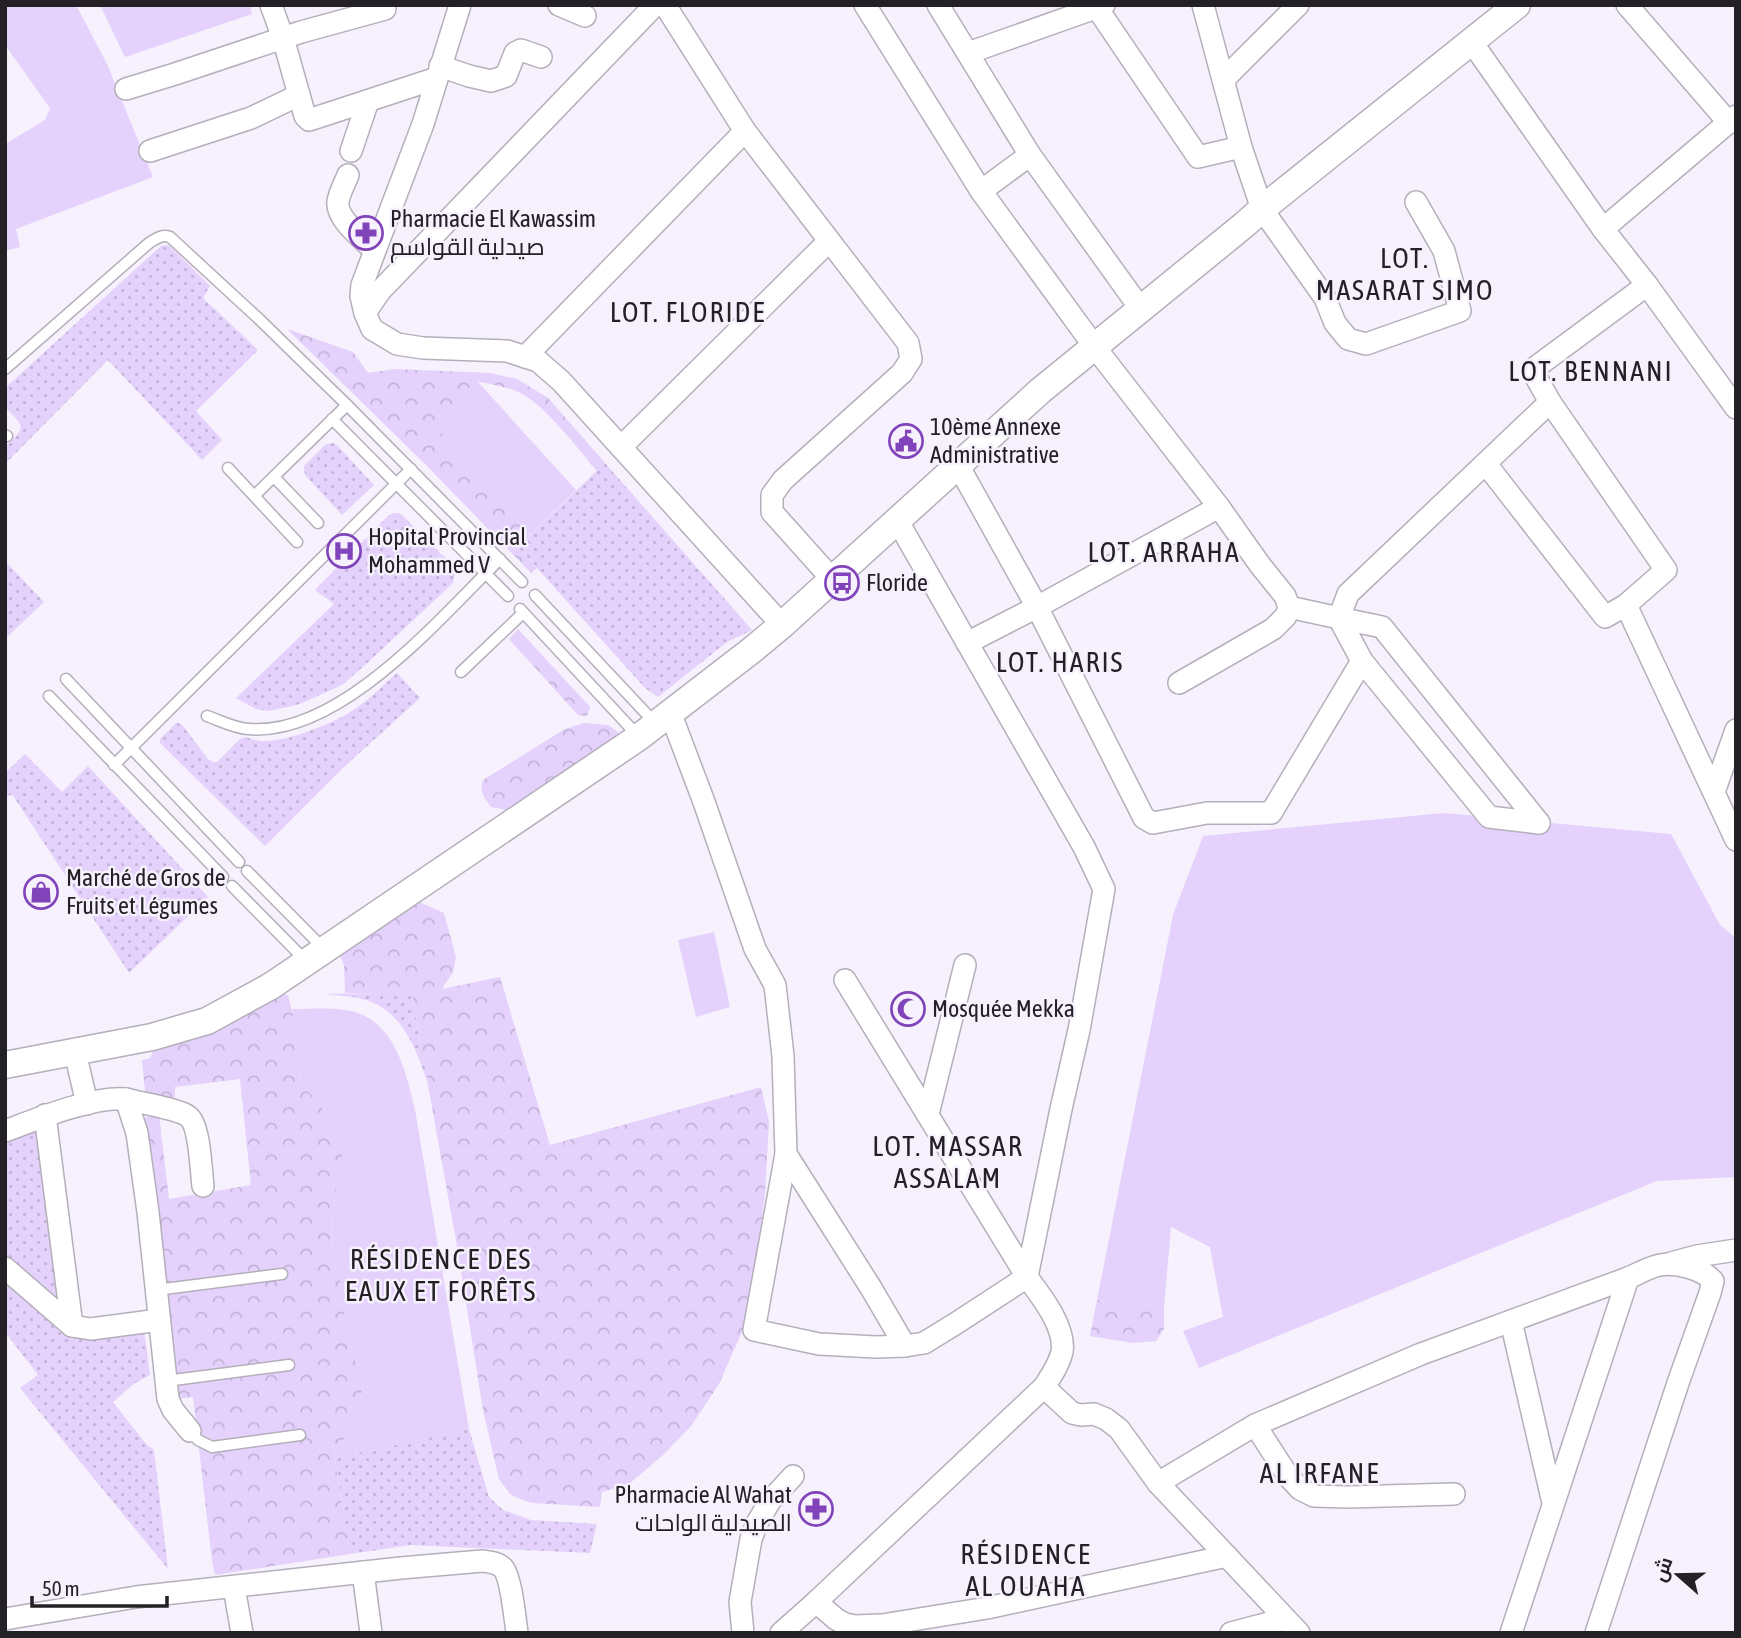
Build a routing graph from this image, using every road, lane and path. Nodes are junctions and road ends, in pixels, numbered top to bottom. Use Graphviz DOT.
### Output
graph roads {
  1 [pos="271,5"];
  2 [pos="460,5"];
  3 [pos="559,5"];
  4 [pos="655,5"];
  5 [pos="664,5"];
  6 [pos="865,5"];
  7 [pos="938,5"];
  8 [pos="1203,5"];
  9 [pos="1298,5"];
  10 [pos="1517,5"];
  11 [pos="1627,5"];
  12 [pos="1100,6"];
  13 [pos="385,9"];
  14 [pos="585,16"];
  15 [pos="283,38"];
  16 [pos="1471,41"];
  17 [pos="968,53"];
  18 [pos="541,57"];
  19 [pos="438,72"];
  20 [pos="1224,79"];
  21 [pos="126,89"];
  22 [pos="299,95"];
  23 [pos="368,101"];
  24 [pos="1732,119"];
  25 [pos="745,131"];
  26 [pos="1241,147"];
  27 [pos="150,150"];
  28 [pos="351,151"];
  29 [pos="1030,155"];
  30 [pos="348,175"];
  31 [pos="981,191"];
  32 [pos="1416,202"];
  33 [pos="1262,209"];
  34 [pos="1603,229"];
  35 [pos="830,241"];
  36 [pos="374,250"];
  37 [pos="1647,285"];
  38 [pos="1140,308"];
  39 [pos="365,313"];
  40 [pos="1094,346"];
  41 [pos="525,357"];
  42 [pos="5,369"];
  43 [pos="1550,402"];
  44 [pos="347,405"];
  45 [pos="1736,408"];
  46 [pos="332,419"];
  47 [pos="621,447"];
  48 [pos="1486,464"];
  49 [pos="958,465"];
  50 [pos="228,468"];
  51 [pos="411,469"];
  52 [pos="274,477"];
  53 [pos="398,484"];
  54 [pos="255,495"];
  55 [pos="1219,507"];
  56 [pos="897,520"];
  57 [pos="318,523"];
  58 [pos="297,542"];
  59 [pos="500,559"];
  60 [pos="485,573"];
  61 [pos="832,579"];
  62 [pos="523,582"];
  63 [pos="535,595"];
  64 [pos="508,596"];
  65 [pos="1626,605"];
  66 [pos="1037,607"];
  67 [pos="1289,607"];
  68 [pos="1339,618"];
  69 [pos="782,625"];
  70 [pos="967,643"];
  71 [pos="1362,661"];
  72 [pos="461,673"];
  73 [pos="66,679"];
  74 [pos="1179,683"];
  75 [pos="49,696"];
  76 [pos="207,716"];
  77 [pos="655,724"];
  78 [pos="1736,730"];
  79 [pos="132,749"];
  80 [pos="114,765"];
  81 [pos="1714,792"];
  82 [pos="1736,840"];
  83 [pos="223,877"];
  84 [pos="232,886"];
  85 [pos="316,956"];
  86 [pos="965,965"];
  87 [pos="845,980"];
  88 [pos="75,1052"];
  89 [pos="5,1065"];
  90 [pos="126,1099"];
  91 [pos="87,1104"];
  92 [pos="928,1114"];
  93 [pos="45,1115"];
  94 [pos="5,1131"];
  95 [pos="786,1154"];
  96 [pos="203,1186"];
  97 [pos="1736,1250"];
  98 [pos="1665,1265"];
  99 [pos="5,1268"];
  100 [pos="282,1274"];
  101 [pos="1027,1277"];
  102 [pos="1628,1278"];
  103 [pos="156,1290"];
  104 [pos="159,1320"];
  105 [pos="1511,1321"];
  106 [pos="72,1326"];
  107 [pos="905,1346"];
  108 [pos="289,1364"];
  109 [pos="166,1381"];
  110 [pos="1044,1387"];
  111 [pos="1255,1425"];
  112 [pos="190,1431"];
  113 [pos="300,1435"];
  114 [pos="793,1476"];
  115 [pos="1158,1483"];
  116 [pos="1454,1494"];
  117 [pos="1553,1505"];
  118 [pos="1227,1556"];
  119 [pos="363,1572"];
  120 [pos="234,1587"];
  121 [pos="816,1602"];
  122 [pos="5,1619"];
  123 [pos="1292,1626"];
  124 [pos="787,1631"];
  125 [pos="242,1633"];
  126 [pos="371,1633"];
  127 [pos="517,1633"];
  128 [pos="743,1633"];
  129 [pos="1231,1633"];
  130 [pos="1511,1633"];
  131 [pos="1596,1633"];
  1 -- 15 [label="street"];
  2 -- 19 [label="street"];
  3 -- 14 [label="street"];
  4 -- 39 [label="street"];
  5 -- 25 [label="street"];
  6 -- 31 [label="street"];
  7 -- 17 [label="street"];
  8 -- 20 [label="street"];
  9 -- 20 [label="street"];
  10 -- 16 [label="street"];
  11 -- 24 [label="street"];
  12 -- 17 [label="street"];
  12 -- 26 [label="street"];
  13 -- 15 [label="street"];
  15 -- 21 [label="street"];
  15 -- 22 [label="street"];
  16 -- 33 [label="street"];
  16 -- 34 [label="street"];
  17 -- 29 [label="street"];
  18 -- 19 [label="street"];
  19 -- 23 [label="street"];
  19 -- 36 [label="street"];
  20 -- 26 [label="street"];
  22 -- 23 [label="street"];
  22 -- 27 [label="street"];
  23 -- 28 [label="street"];
  24 -- 34 [label="street"];
  25 -- 35 [label="street"];
  25 -- 41 [label="street"];
  26 -- 33 [label="street"];
  29 -- 31 [label="street"];
  29 -- 38 [label="street"];
  30 -- 36 [label="street"];
  31 -- 40 [label="street"];
  32 -- 33 [label="street"];
  33 -- 38 [label="street"];
  34 -- 37 [label="street"];
  35 -- 47 [label="street"];
  35 -- 61 [label="street"];
  36 -- 39 [label="street"];
  37 -- 43 [label="street"];
  37 -- 45 [label="street"];
  38 -- 40 [label="street"];
  39 -- 41 [label="street"];
  40 -- 49 [label="street"];
  40 -- 55 [label="street"];
  41 -- 47 [label="street"];
  42 -- 44 [label="lane"];
  43 -- 48 [label="street"];
  43 -- 65 [label="street"];
  44 -- 46 [label="lane"];
  44 -- 51 [label="lane"];
  46 -- 52 [label="lane"];
  46 -- 53 [label="lane"];
  47 -- 69 [label="street"];
  48 -- 65 [label="street"];
  48 -- 68 [label="street"];
  49 -- 56 [label="street"];
  49 -- 66 [label="street"];
  50 -- 54 [label="lane"];
  51 -- 53 [label="lane"];
  51 -- 59 [label="lane"];
  52 -- 54 [label="lane"];
  52 -- 57 [label="lane"];
  53 -- 60 [label="lane"];
  53 -- 79 [label="lane"];
  54 -- 58 [label="lane"];
  55 -- 66 [label="street"];
  55 -- 67 [label="street"];
  56 -- 61 [label="street"];
  56 -- 70 [label="street"];
  59 -- 60 [label="lane"];
  59 -- 62 [label="lane"];
  60 -- 64 [label="lane"];
  60 -- 76 [label="lane"];
  61 -- 69 [label="street"];
  63 -- 77 [label="lane"];
  65 -- 81 [label="street"];
  66 -- 70 [label="street"];
  66 -- 71 [label="street"];
  67 -- 68 [label="street"];
  67 -- 74 [label="street"];
  68 -- 71 [label="street"];
  68 -- 71 [label="street"];
  69 -- 77 [label="street"];
  70 -- 101 [label="street"];
  72 -- 77 [label="lane"];
  73 -- 79 [label="lane"];
  75 -- 80 [label="lane"];
  77 -- 85 [label="street"];
  77 -- 95 [label="street"];
  78 -- 81 [label="street"];
  79 -- 80 [label="lane"];
  79 -- 85 [label="lane"];
  80 -- 83 [label="lane"];
  81 -- 82 [label="street"];
  84 -- 85 [label="lane"];
  85 -- 88 [label="street"];
  86 -- 92 [label="street"];
  87 -- 92 [label="street"];
  88 -- 89 [label="street"];
  88 -- 91 [label="street"];
  90 -- 91 [label="street"];
  90 -- 96 [label="street"];
  90 -- 103 [label="street"];
  91 -- 93 [label="street"];
  92 -- 101 [label="street"];
  93 -- 94 [label="street"];
  93 -- 106 [label="street"];
  95 -- 107 [label="street"];
  95 -- 107 [label="street"];
  97 -- 98 [label="street"];
  98 -- 102 [label="street"];
  98 -- 131 [label="street"];
  99 -- 106 [label="street"];
  100 -- 103 [label="lane"];
  101 -- 107 [label="street"];
  101 -- 110 [label="street"];
  102 -- 105 [label="street"];
  102 -- 117 [label="street"];
  103 -- 104 [label="street"];
  104 -- 106 [label="street"];
  104 -- 109 [label="street"];
  105 -- 111 [label="street"];
  105 -- 117 [label="street"];
  108 -- 109 [label="lane"];
  109 -- 112 [label="street"];
  110 -- 115 [label="street"];
  110 -- 121 [label="street"];
  111 -- 115 [label="street"];
  111 -- 116 [label="street"];
  112 -- 113 [label="lane"];
  114 -- 128 [label="street"];
  115 -- 118 [label="street"];
  117 -- 130 [label="street"];
  118 -- 121 [label="street"];
  118 -- 123 [label="street"];
  119 -- 120 [label="street"];
  119 -- 126 [label="street"];
  119 -- 127 [label="street"];
  120 -- 122 [label="street"];
  120 -- 125 [label="street"];
  121 -- 124 [label="street"];
  123 -- 129 [label="street"];
}
